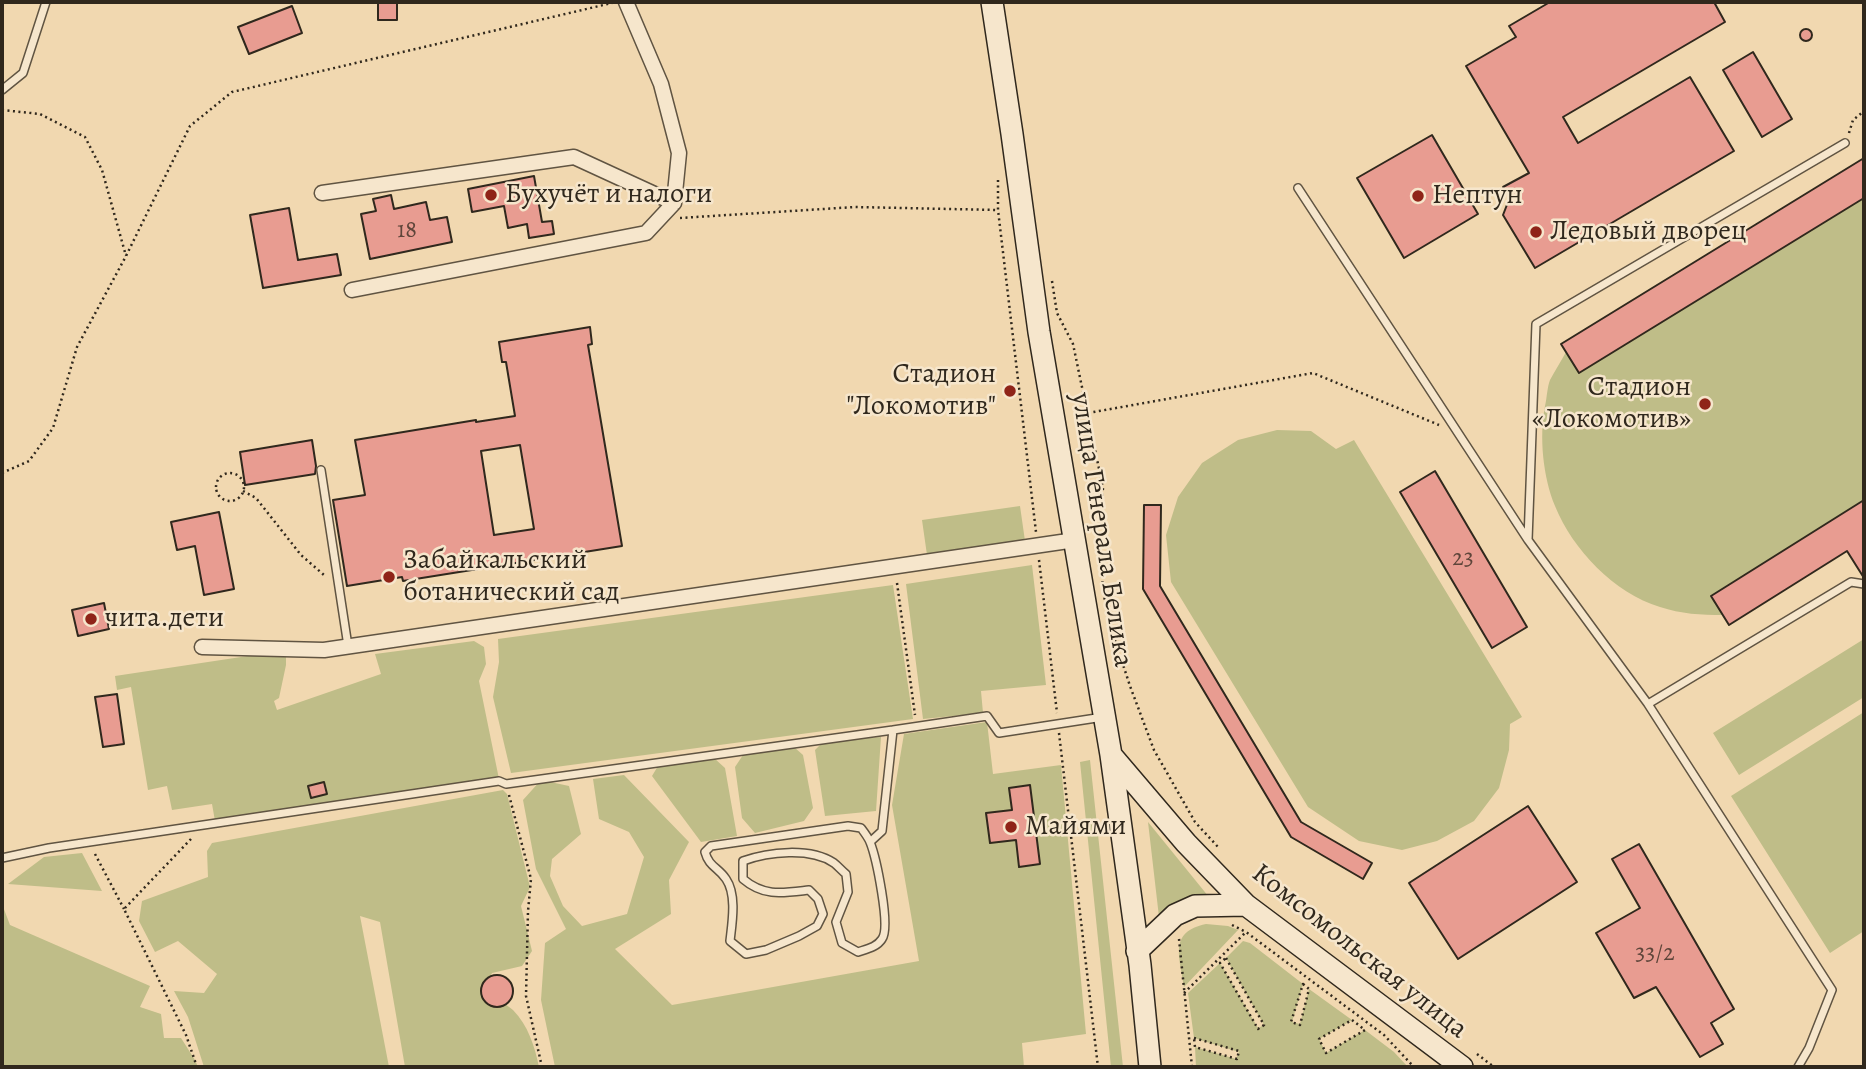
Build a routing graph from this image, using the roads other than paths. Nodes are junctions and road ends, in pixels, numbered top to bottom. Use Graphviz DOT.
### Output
graph roads {
  1 [pos="46,2"];
  2 [pos="626,2"];
  3 [pos="992,2"];
  4 [pos="2,90"];
  5 [pos="1846,142"];
  6 [pos="1298,188"];
  7 [pos="322,193"];
  8 [pos="674,203"];
  9 [pos="352,290"];
  10 [pos="321,470"];
  11 [pos="1075,540"];
  12 [pos="1528,540"];
  13 [pos="1864,584"];
  14 [pos="348,646"];
  15 [pos="202,648"];
  16 [pos="1647,704"];
  17 [pos="1103,717"];
  18 [pos="893,730"];
  19 [pos="1111,755"];
  20 [pos="870,842"];
  21 [pos="2,859"];
  22 [pos="1245,905"];
  23 [pos="1138,951"];
  24 [pos="1467,1059"];
  25 [pos="1150,1067"];
  26 [pos="1798,1067"];
  1 -- 4 [label="lane"];
  2 -- 8 [label="street"];
  3 -- 11 [label="main road, улица Генерала Белика"];
  5 -- 12 [label="lane"];
  6 -- 12 [label="lane"];
  7 -- 8 [label="street"];
  8 -- 9 [label="street"];
  10 -- 14 [label="lane"];
  11 -- 14 [label="street"];
  11 -- 17 [label="main road, улица Генерала Белика"];
  12 -- 16 [label="lane"];
  13 -- 16 [label="lane"];
  14 -- 15 [label="street"];
  16 -- 26 [label="lane"];
  17 -- 18 [label="lane"];
  17 -- 19 [label="main road, улица Генерала Белика"];
  18 -- 20 [label="lane"];
  18 -- 21 [label="lane"];
  19 -- 22 [label="main road, Комсомольская улица"];
  19 -- 23 [label="main road, улица Генерала Белика"];
  20 -- 20 [label="lane"];
  22 -- 23 [label="main road"];
  22 -- 24 [label="main road, Комсомольская улица"];
  23 -- 25 [label="main road, улица Генерала Белика"];
}
